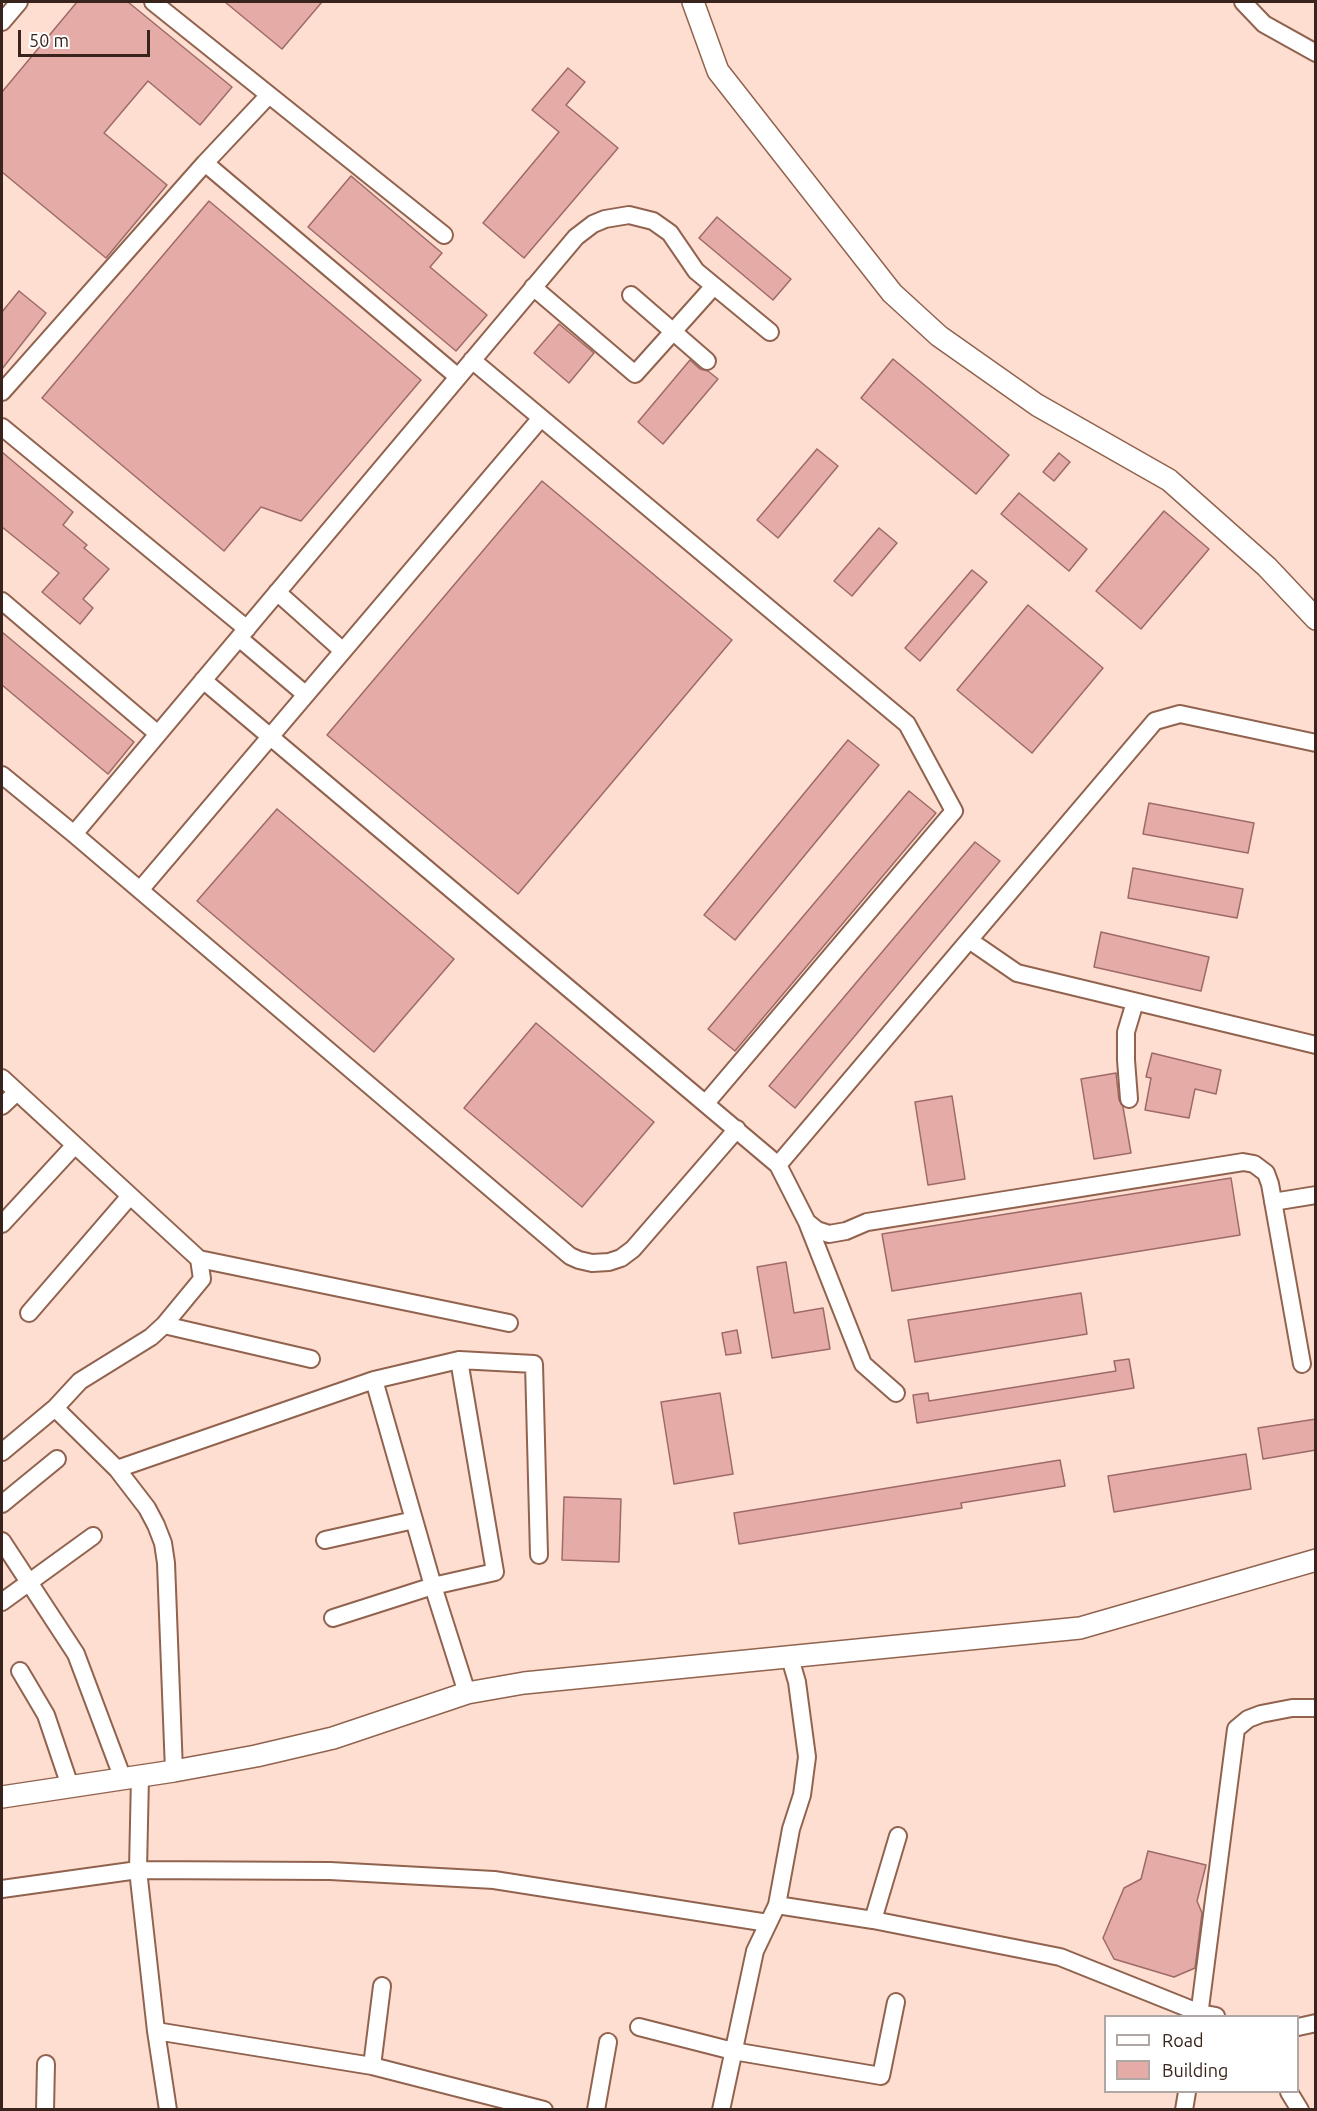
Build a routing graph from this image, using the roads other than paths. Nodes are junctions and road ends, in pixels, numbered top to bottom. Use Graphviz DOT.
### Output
graph roads {
  1 [pos="19,2"];
  2 [pos="153,2"];
  3 [pos="693,2"];
  4 [pos="1243,2"];
  5 [pos="2,22"];
  6 [pos="1316,53"];
  7 [pos="269,95"];
  8 [pos="205,163"];
  9 [pos="444,235"];
  10 [pos="714,286"];
  11 [pos="533,287"];
  12 [pos="631,295"];
  13 [pos="674,332"];
  14 [pos="770,332"];
  15 [pos="472,360"];
  16 [pos="707,361"];
  17 [pos="458,377"];
  18 [pos="2,392"];
  19 [pos="541,418"];
  20 [pos="2,427"];
  21 [pos="277,592"];
  22 [pos="2,601"];
  23 [pos="1316,619"];
  24 [pos="243,633"];
  25 [pos="343,651"];
  26 [pos="204,680"];
  27 [pos="305,694"];
  28 [pos="158,734"];
  29 [pos="270,736"];
  30 [pos="1316,742"];
  31 [pos="2,775"];
  32 [pos="74,834"];
  33 [pos="140,890"];
  34 [pos="969,940"];
  35 [pos="1135,1002"];
  36 [pos="1316,1045"];
  37 [pos="2,1078"];
  38 [pos="17,1092"];
  39 [pos="1129,1099"];
  40 [pos="706,1103"];
  41 [pos="2,1106"];
  42 [pos="737,1129"];
  43 [pos="75,1145"];
  44 [pos="778,1165"];
  45 [pos="1316,1195"];
  46 [pos="130,1196"];
  47 [pos="1273,1202"];
  48 [pos="807,1222"];
  49 [pos="2,1224"];
  50 [pos="199,1259"];
  51 [pos="29,1313"];
  52 [pos="509,1323"];
  53 [pos="164,1325"];
  54 [pos="311,1359"];
  55 [pos="459,1360"];
  56 [pos="1302,1364"];
  57 [pos="374,1380"];
  58 [pos="896,1393"];
  59 [pos="55,1408"];
  60 [pos="2,1452"];
  61 [pos="57,1459"];
  62 [pos="117,1469"];
  63 [pos="2,1504"];
  64 [pos="414,1520"];
  65 [pos="93,1536"];
  66 [pos="325,1540"];
  67 [pos="2,1541"];
  68 [pos="539,1555"];
  69 [pos="1316,1560"];
  70 [pos="28,1582"];
  71 [pos="433,1586"];
  72 [pos="2,1602"];
  73 [pos="333,1618"];
  74 [pos="790,1658"];
  75 [pos="20,1671"];
  76 [pos="467,1693"];
  77 [pos="1316,1708"];
  78 [pos="174,1771"];
  79 [pos="131,1778"];
  80 [pos="70,1786"];
  81 [pos="2,1797"];
  82 [pos="898,1836"];
  83 [pos="138,1870"];
  84 [pos="2,1889"];
  85 [pos="777,1905"];
  86 [pos="873,1920"];
  87 [pos="768,1923"];
  88 [pos="381,1986"];
  89 [pos="896,2002"];
  90 [pos="1205,2015"];
  91 [pos="1316,2024"];
  92 [pos="639,2027"];
  93 [pos="1299,2027"];
  94 [pos="156,2031"];
  95 [pos="608,2042"];
  96 [pos="733,2051"];
  97 [pos="46,2064"];
  98 [pos="372,2066"];
  99 [pos="1187,2093"];
  100 [pos="1290,2093"];
  101 [pos="45,2109"];
  102 [pos="168,2109"];
  103 [pos="540,2109"];
  104 [pos="596,2109"];
  105 [pos="721,2109"];
  106 [pos="1184,2109"];
  107 [pos="1300,2109"];
  1 -- 5 [label="street"];
  2 -- 7 [label="street"];
  3 -- 23 [label="main road"];
  4 -- 6 [label="street"];
  7 -- 8 [label="street"];
  7 -- 9 [label="street"];
  8 -- 17 [label="street"];
  8 -- 18 [label="street"];
  10 -- 11 [label="street"];
  10 -- 13 [label="street"];
  10 -- 14 [label="street"];
  11 -- 13 [label="street"];
  11 -- 15 [label="street"];
  12 -- 13 [label="street"];
  13 -- 16 [label="street"];
  15 -- 17 [label="street"];
  15 -- 19 [label="street"];
  17 -- 21 [label="street"];
  19 -- 25 [label="street"];
  19 -- 40 [label="street"];
  20 -- 24 [label="street"];
  21 -- 24 [label="street"];
  21 -- 25 [label="street"];
  22 -- 28 [label="street"];
  24 -- 26 [label="street"];
  24 -- 27 [label="street"];
  25 -- 27 [label="street"];
  26 -- 28 [label="street"];
  26 -- 29 [label="street"];
  27 -- 29 [label="street"];
  28 -- 32 [label="street"];
  29 -- 33 [label="street"];
  29 -- 40 [label="street"];
  30 -- 34 [label="street"];
  31 -- 32 [label="street"];
  32 -- 33 [label="street"];
  33 -- 42 [label="street"];
  34 -- 35 [label="street"];
  34 -- 44 [label="street"];
  35 -- 36 [label="street"];
  35 -- 39 [label="street"];
  37 -- 38 [label="street"];
  38 -- 41 [label="street"];
  38 -- 43 [label="street"];
  40 -- 42 [label="street"];
  42 -- 44 [label="street"];
  43 -- 46 [label="street"];
  43 -- 49 [label="street"];
  44 -- 48 [label="street"];
  45 -- 47 [label="street"];
  46 -- 50 [label="street"];
  46 -- 51 [label="street"];
  47 -- 48 [label="street"];
  47 -- 56 [label="street"];
  48 -- 58 [label="street"];
  50 -- 52 [label="street"];
  50 -- 53 [label="street"];
  53 -- 54 [label="street"];
  53 -- 59 [label="street"];
  55 -- 57 [label="street"];
  55 -- 68 [label="street"];
  55 -- 71 [label="street"];
  57 -- 62 [label="street"];
  57 -- 64 [label="street"];
  59 -- 60 [label="street"];
  59 -- 62 [label="street"];
  61 -- 63 [label="street"];
  62 -- 78 [label="street"];
  64 -- 66 [label="street"];
  64 -- 71 [label="street"];
  65 -- 70 [label="street"];
  67 -- 70 [label="street"];
  69 -- 74 [label="main road"];
  70 -- 72 [label="street"];
  70 -- 79 [label="street"];
  71 -- 73 [label="street"];
  71 -- 76 [label="street"];
  74 -- 76 [label="main road"];
  74 -- 85 [label="street"];
  75 -- 80 [label="street"];
  76 -- 78 [label="main road"];
  77 -- 90 [label="street"];
  78 -- 79 [label="main road"];
  79 -- 80 [label="main road"];
  79 -- 83 [label="street"];
  80 -- 81 [label="main road"];
  82 -- 86 [label="street"];
  83 -- 84 [label="street"];
  83 -- 87 [label="street"];
  83 -- 94 [label="street"];
  85 -- 86 [label="street"];
  85 -- 87 [label="street"];
  86 -- 90 [label="street"];
  87 -- 96 [label="street"];
  88 -- 98 [label="street"];
  89 -- 96 [label="street"];
  91 -- 93 [label="street"];
  92 -- 96 [label="street"];
  94 -- 98 [label="street"];
  94 -- 102 [label="street"];
  95 -- 104 [label="street"];
  96 -- 105 [label="street"];
  97 -- 101 [label="street"];
  98 -- 103 [label="street"];
  99 -- 106 [label="street"];
  100 -- 107 [label="street"];
}
